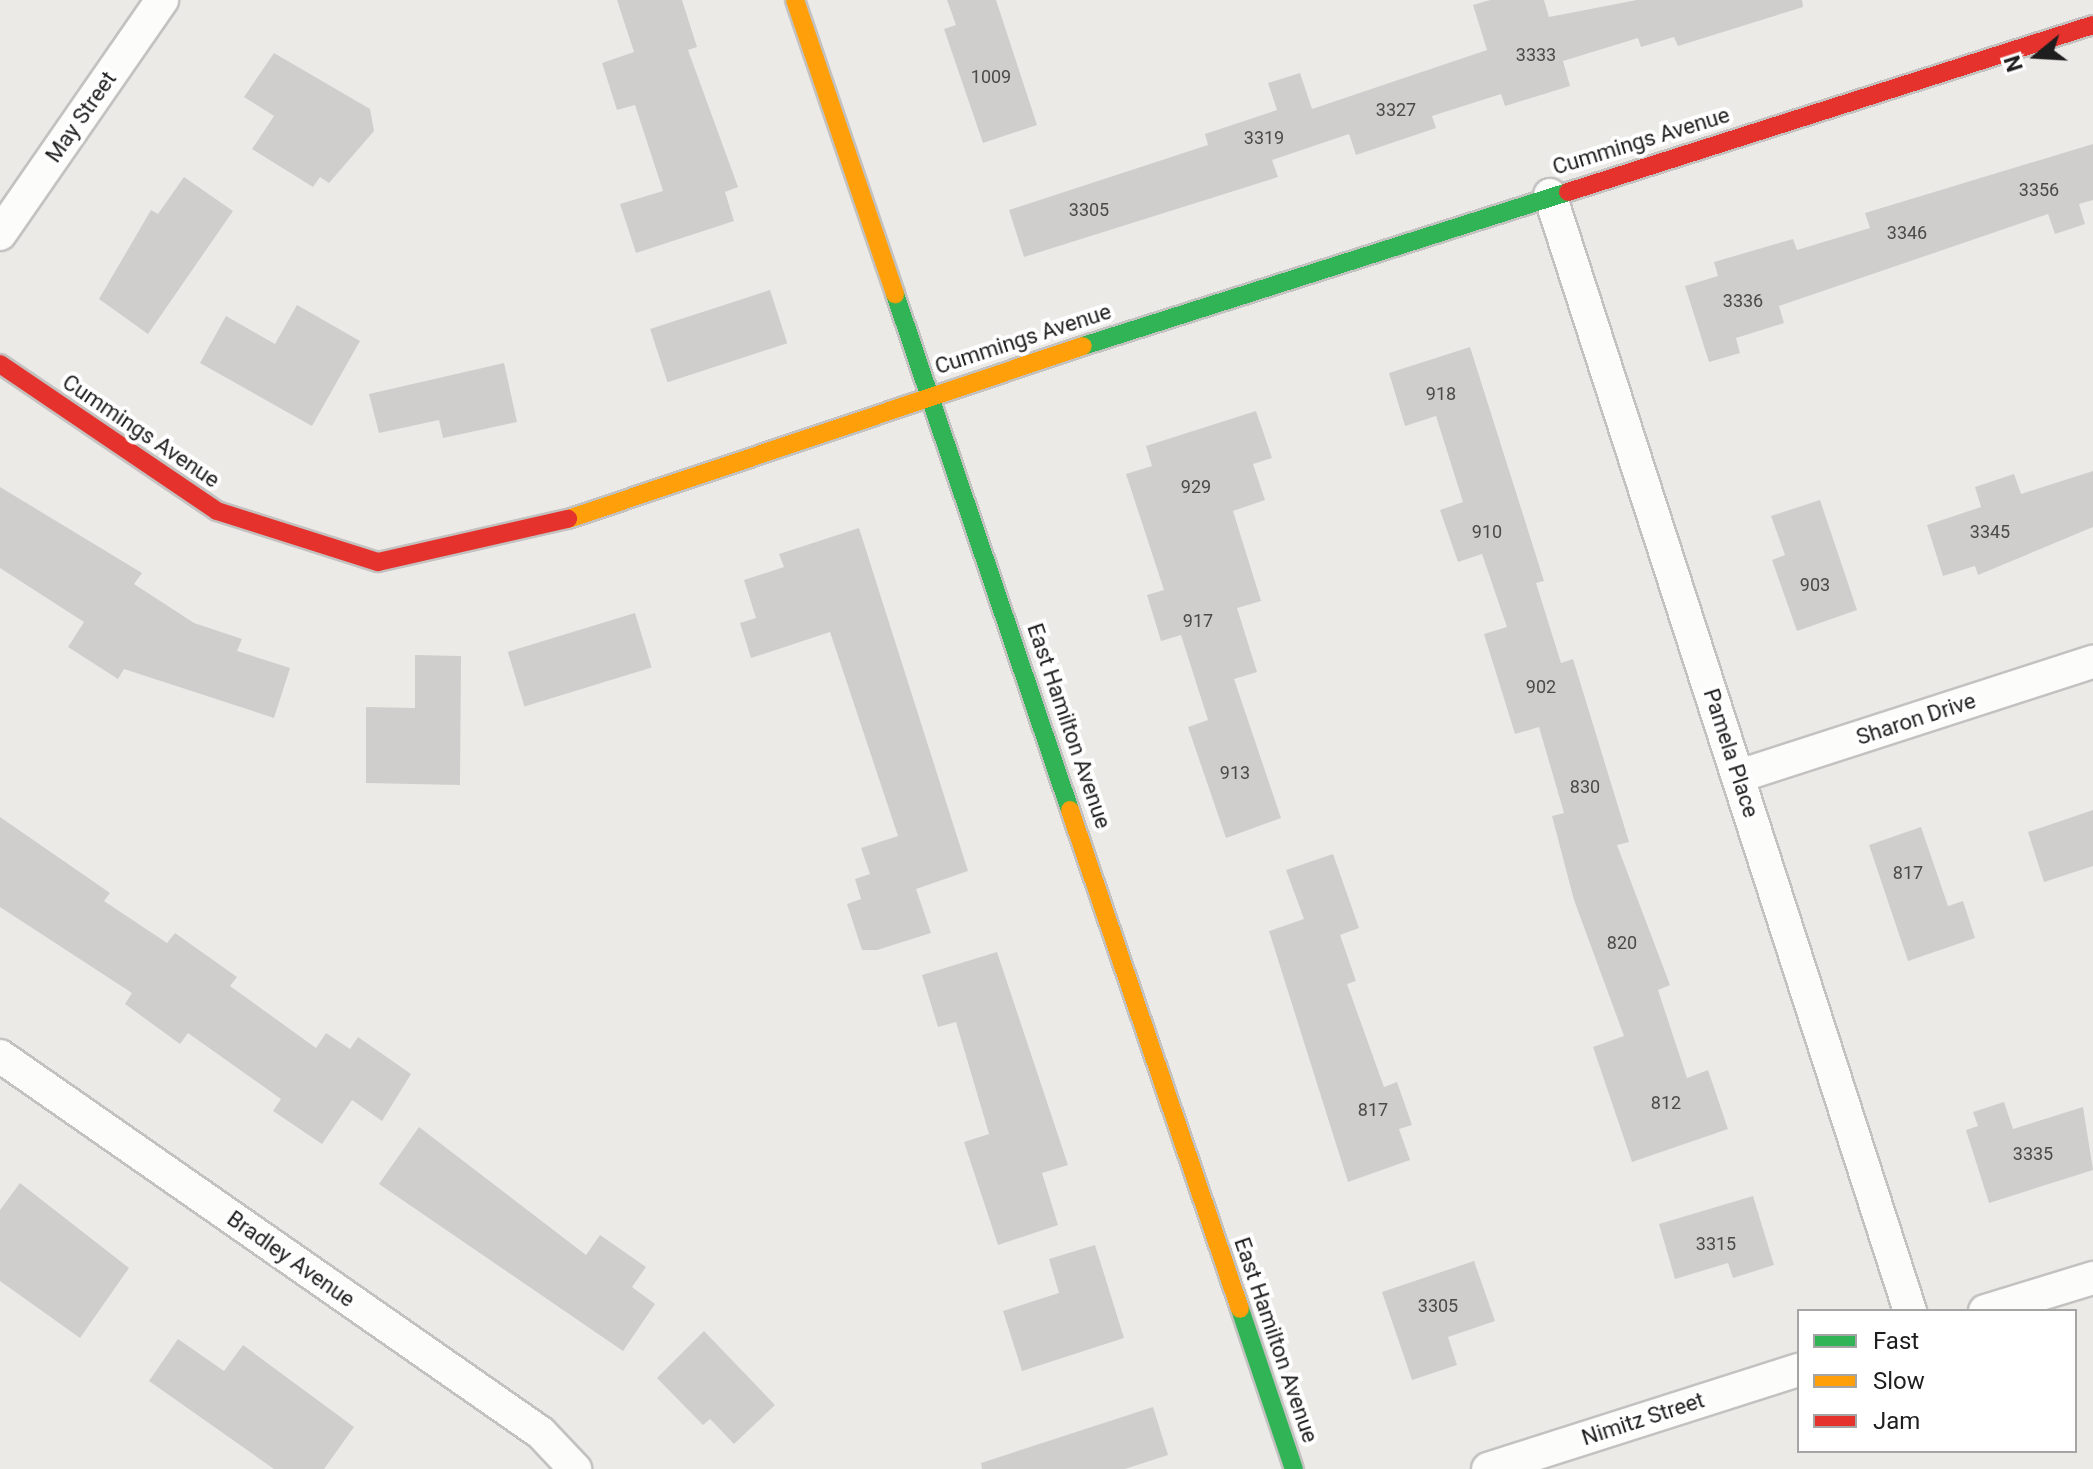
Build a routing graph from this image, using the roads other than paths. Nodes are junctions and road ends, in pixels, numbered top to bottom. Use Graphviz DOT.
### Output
graph roads {
  1 [pos="162,0"];
  2 [pos="795,0"];
  3 [pos="2093,25"];
  4 [pos="1550,195"];
  5 [pos="0,234"];
  6 [pos="0,364"];
  7 [pos="931,394"];
  8 [pos="2093,662"];
  9 [pos="1739,776"];
  10 [pos="0,1056"];
  11 [pos="2093,1278"];
  12 [pos="1909,1309"];
  13 [pos="1992,1309"];
  14 [pos="1797,1371"];
  15 [pos="575,1469"];
  16 [pos="1294,1469"];
  17 [pos="1488,1469"];
  1 -- 5 [label="street, May Street"];
  2 -- 7 [label="street, East Hamilton Avenue"];
  3 -- 4 [label="street, Cummings Avenue"];
  4 -- 7 [label="street, Cummings Avenue"];
  4 -- 9 [label="street, Pamela Place"];
  6 -- 7 [label="street, Cummings Avenue"];
  7 -- 16 [label="street, East Hamilton Avenue"];
  8 -- 9 [label="street, Sharon Drive"];
  9 -- 12 [label="street, Pamela Place"];
  10 -- 15 [label="street, Bradley Avenue"];
  11 -- 13 [label="street"];
  14 -- 17 [label="street, Nimitz Street"];
}
